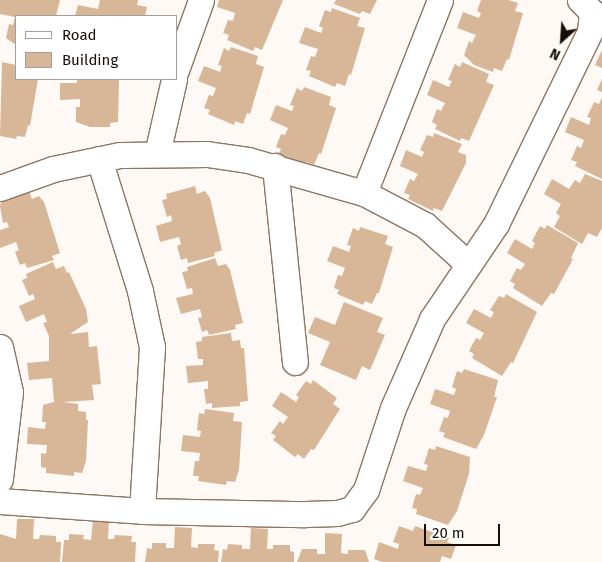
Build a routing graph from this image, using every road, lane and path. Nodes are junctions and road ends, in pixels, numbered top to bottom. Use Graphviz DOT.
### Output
graph roads {
  1 [pos="201,0"];
  2 [pos="440,0"];
  3 [pos="580,0"];
  4 [pos="178,64"];
  5 [pos="174,80"];
  6 [pos="157,154"];
  7 [pos="99,158"];
  8 [pos="275,166"];
  9 [pos="0,188"];
  10 [pos="364,193"];
  11 [pos="468,264"];
  12 [pos="0,347"];
  13 [pos="295,362"];
  14 [pos="0,479"];
  15 [pos="0,501"];
  16 [pos="142,511"];
  1 -- 4 [label="street"];
  2 -- 10 [label="street"];
  3 -- 11 [label="street"];
  5 -- 6 [label="street"];
  6 -- 7 [label="street"];
  6 -- 8 [label="street"];
  7 -- 9 [label="street"];
  7 -- 16 [label="street"];
  8 -- 10 [label="street"];
  8 -- 13 [label="street"];
  10 -- 11 [label="street"];
  11 -- 16 [label="street"];
  12 -- 14 [label="street"];
  15 -- 16 [label="street"];
}
